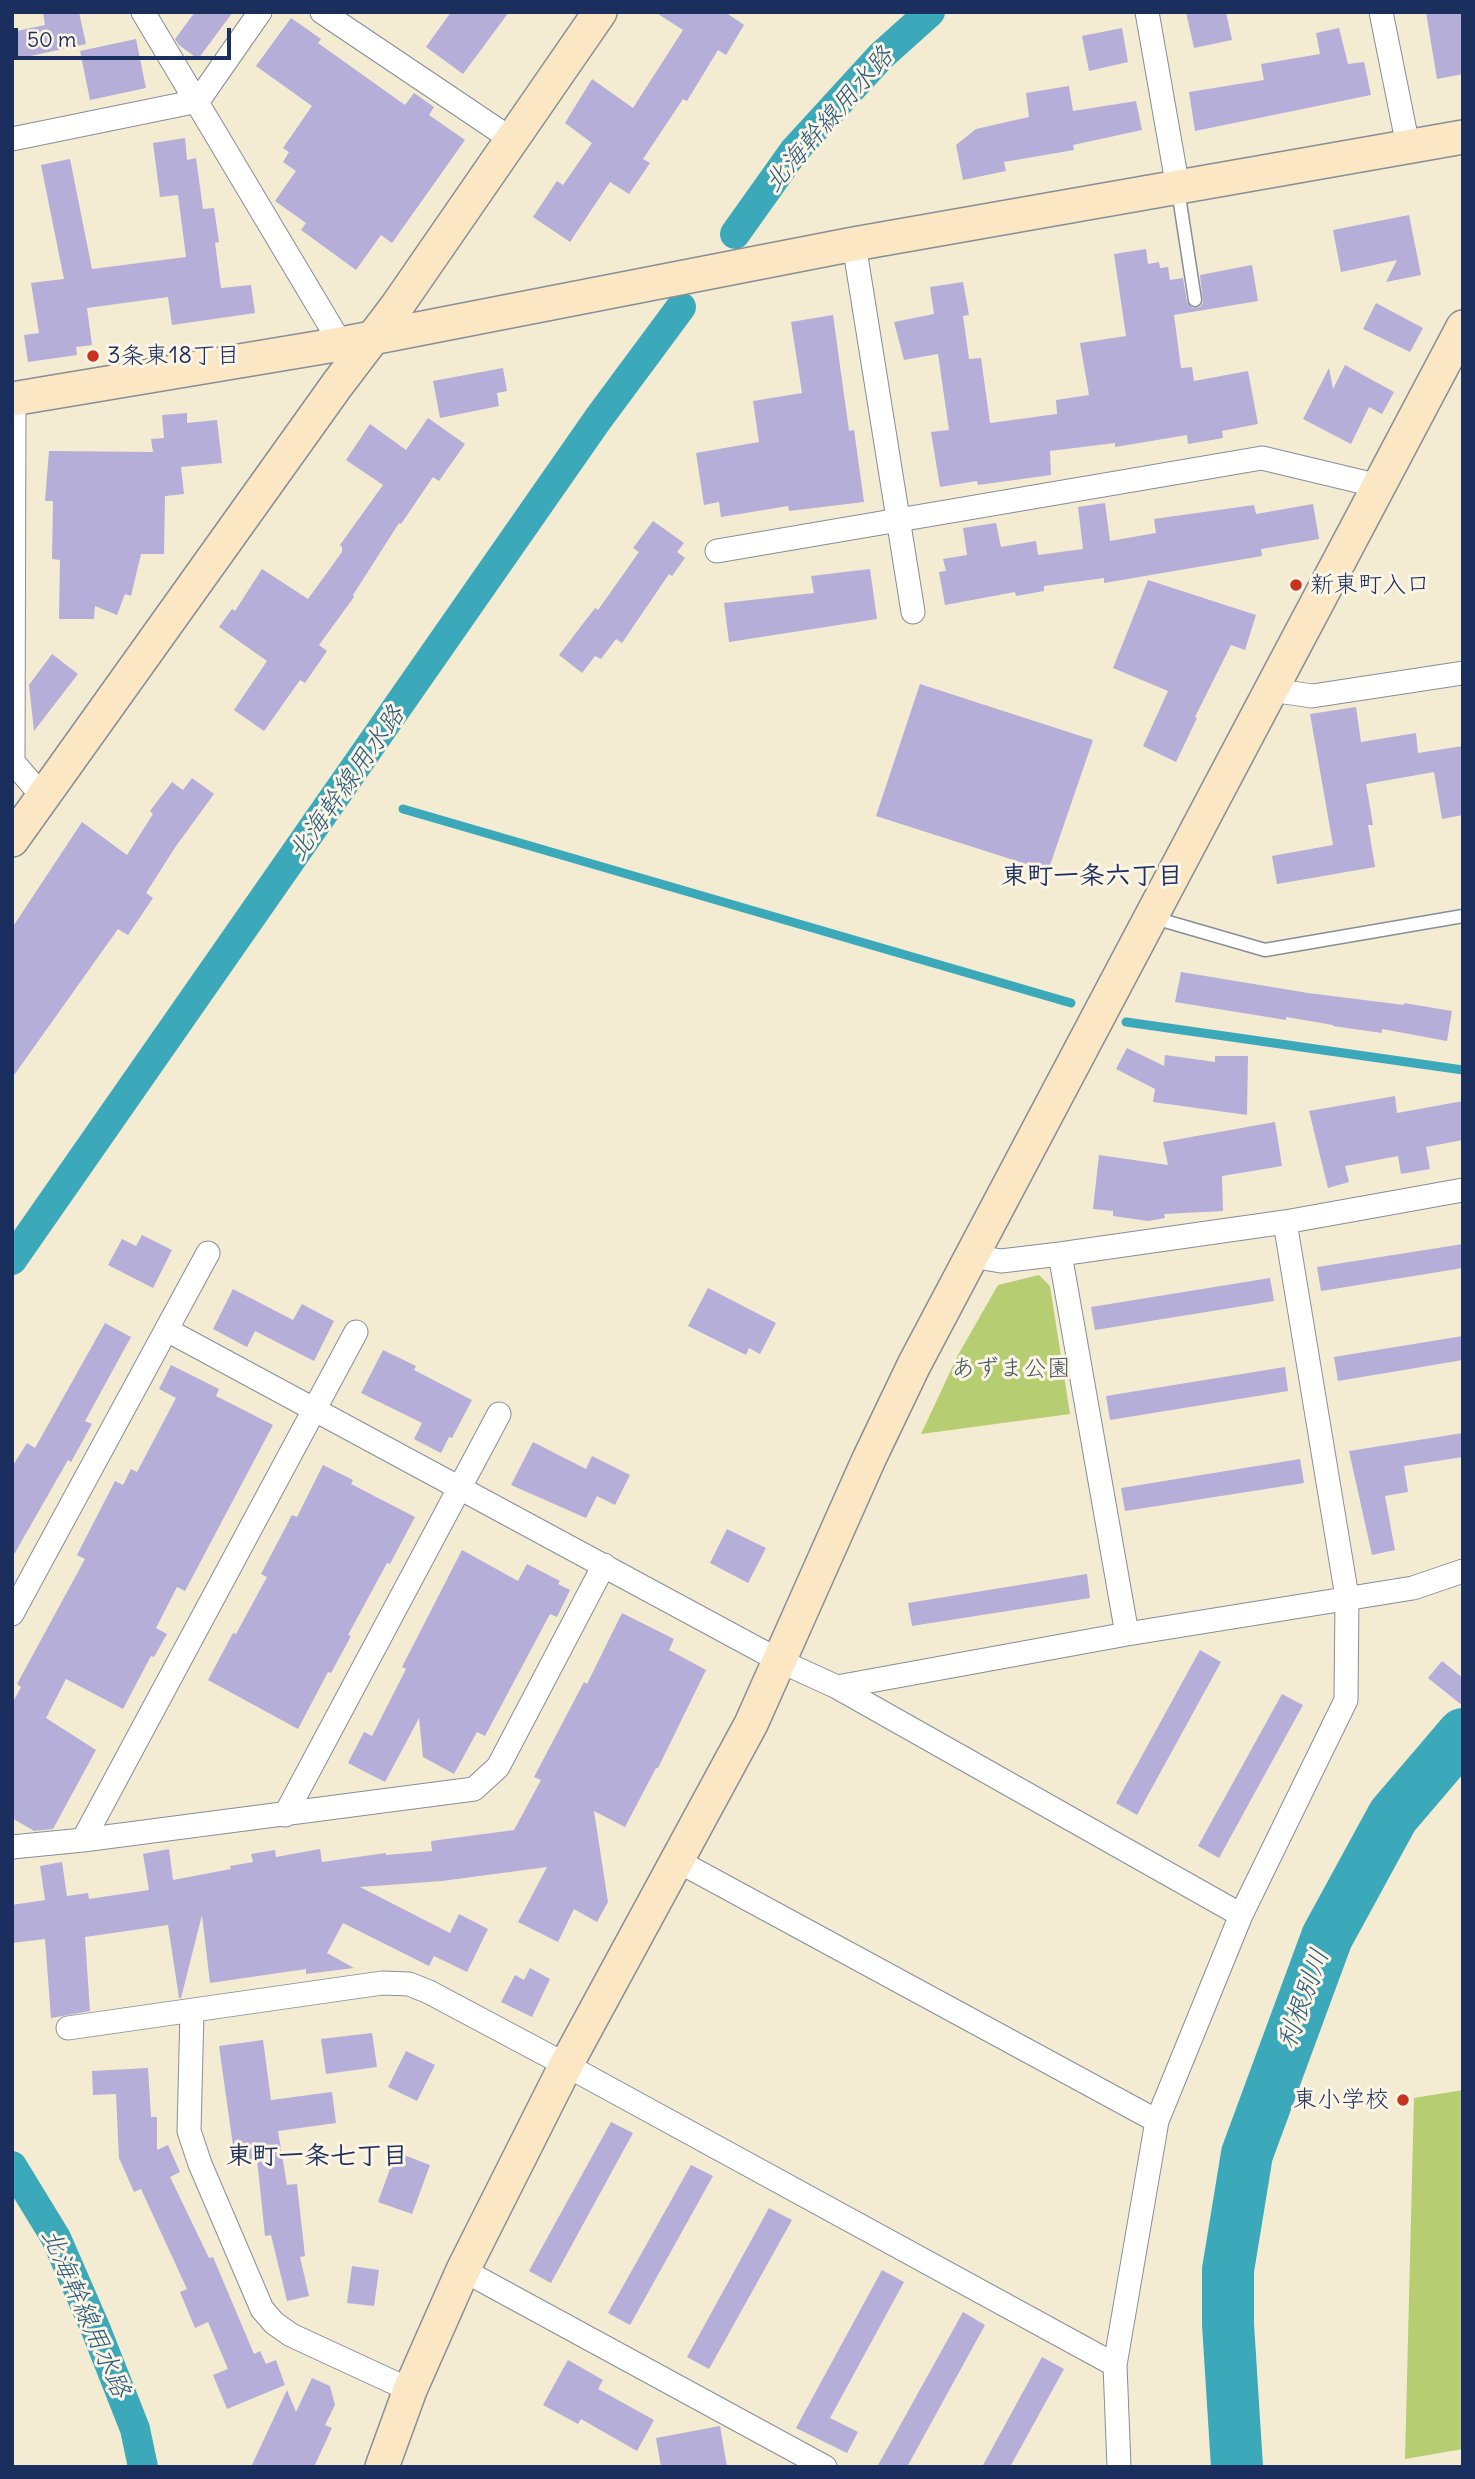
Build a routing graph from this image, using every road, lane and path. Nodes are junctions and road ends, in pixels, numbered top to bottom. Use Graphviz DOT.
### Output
graph roads {
  1 [pos="143,12"];
  2 [pos="260,12"];
  3 [pos="322,12"];
  4 [pos="600,12"];
  5 [pos="1147,12"];
  6 [pos="1381,12"];
  7 [pos="198,101"];
  8 [pos="1463,137"];
  9 [pos="12,139"];
  10 [pos="511,139"];
  11 [pos="1408,146"];
  12 [pos="1178,188"];
  13 [pos="854,244"];
  14 [pos="1195,300"];
  15 [pos="1463,327"];
  16 [pos="374,337"];
  17 [pos="341,344"];
  18 [pos="13,399"];
  19 [pos="1379,486"];
  20 [pos="900,520"];
  21 [pos="717,551"];
  22 [pos="913,612"];
  23 [pos="1463,673"];
  24 [pos="1271,690"];
  25 [pos="43,797"];
  26 [pos="12,840"];
  27 [pos="1151,916"];
  28 [pos="1463,916"];
  29 [pos="1463,1190"];
  30 [pos="1284,1223"];
  31 [pos="208,1252"];
  32 [pos="1060,1254"];
  33 [pos="971,1256"];
  34 [pos="167,1330"];
  35 [pos="356,1332"];
  36 [pos="314,1410"];
  37 [pos="499,1414"];
  38 [pos="460,1488"];
  39 [pos="604,1565"];
  40 [pos="1463,1571"];
  41 [pos="1347,1597"];
  42 [pos="12,1614"];
  43 [pos="1127,1634"];
  44 [pos="780,1661"];
  45 [pos="837,1687"];
  46 [pos="285,1815"];
  47 [pos="83,1840"];
  48 [pos="12,1847"];
  49 [pos="676,1860"];
  50 [pos="1241,1915"];
  51 [pos="192,2012"];
  52 [pos="68,2028"];
  53 [pos="566,2065"];
  54 [pos="1157,2121"];
  55 [pos="463,2270"];
  56 [pos="1115,2365"];
  57 [pos="410,2390"];
  58 [pos="382,2467"];
  59 [pos="825,2467"];
  60 [pos="1119,2467"];
  1 -- 7 [label="street"];
  2 -- 7 [label="street"];
  3 -- 10 [label="street"];
  4 -- 10 [label="street"];
  5 -- 12 [label="street"];
  6 -- 11 [label="street"];
  7 -- 9 [label="street"];
  7 -- 17 [label="street"];
  8 -- 11 [label="street"];
  10 -- 16 [label="street"];
  11 -- 12 [label="street"];
  12 -- 13 [label="street"];
  12 -- 14 [label="lane"];
  13 -- 16 [label="street"];
  13 -- 20 [label="street"];
  15 -- 19 [label="street"];
  16 -- 17 [label="street"];
  16 -- 25 [label="street"];
  17 -- 18 [label="street"];
  18 -- 25 [label="street"];
  19 -- 20 [label="street"];
  19 -- 24 [label="street"];
  20 -- 21 [label="street"];
  20 -- 22 [label="street"];
  23 -- 24 [label="street"];
  24 -- 27 [label="street"];
  25 -- 26 [label="street"];
  27 -- 28 [label="lane"];
  27 -- 33 [label="street"];
  29 -- 30 [label="street"];
  30 -- 32 [label="street"];
  30 -- 41 [label="street"];
  31 -- 34 [label="street"];
  32 -- 33 [label="street"];
  32 -- 43 [label="street"];
  33 -- 44 [label="street"];
  34 -- 36 [label="street"];
  34 -- 42 [label="street"];
  35 -- 36 [label="street"];
  36 -- 38 [label="street"];
  36 -- 47 [label="street"];
  37 -- 38 [label="street"];
  38 -- 39 [label="street"];
  38 -- 46 [label="street"];
  39 -- 44 [label="street"];
  39 -- 46 [label="street"];
  40 -- 41 [label="street"];
  41 -- 43 [label="street"];
  41 -- 50 [label="street"];
  43 -- 45 [label="street"];
  44 -- 45 [label="street"];
  44 -- 49 [label="street"];
  45 -- 50 [label="street"];
  46 -- 47 [label="street"];
  47 -- 48 [label="street"];
  49 -- 53 [label="street"];
  49 -- 54 [label="street"];
  50 -- 54 [label="street"];
  51 -- 52 [label="street"];
  51 -- 53 [label="street"];
  51 -- 57 [label="street"];
  53 -- 55 [label="street"];
  53 -- 56 [label="street"];
  54 -- 56 [label="street"];
  55 -- 57 [label="street"];
  55 -- 59 [label="street"];
  56 -- 60 [label="street"];
  57 -- 58 [label="street"];
}
